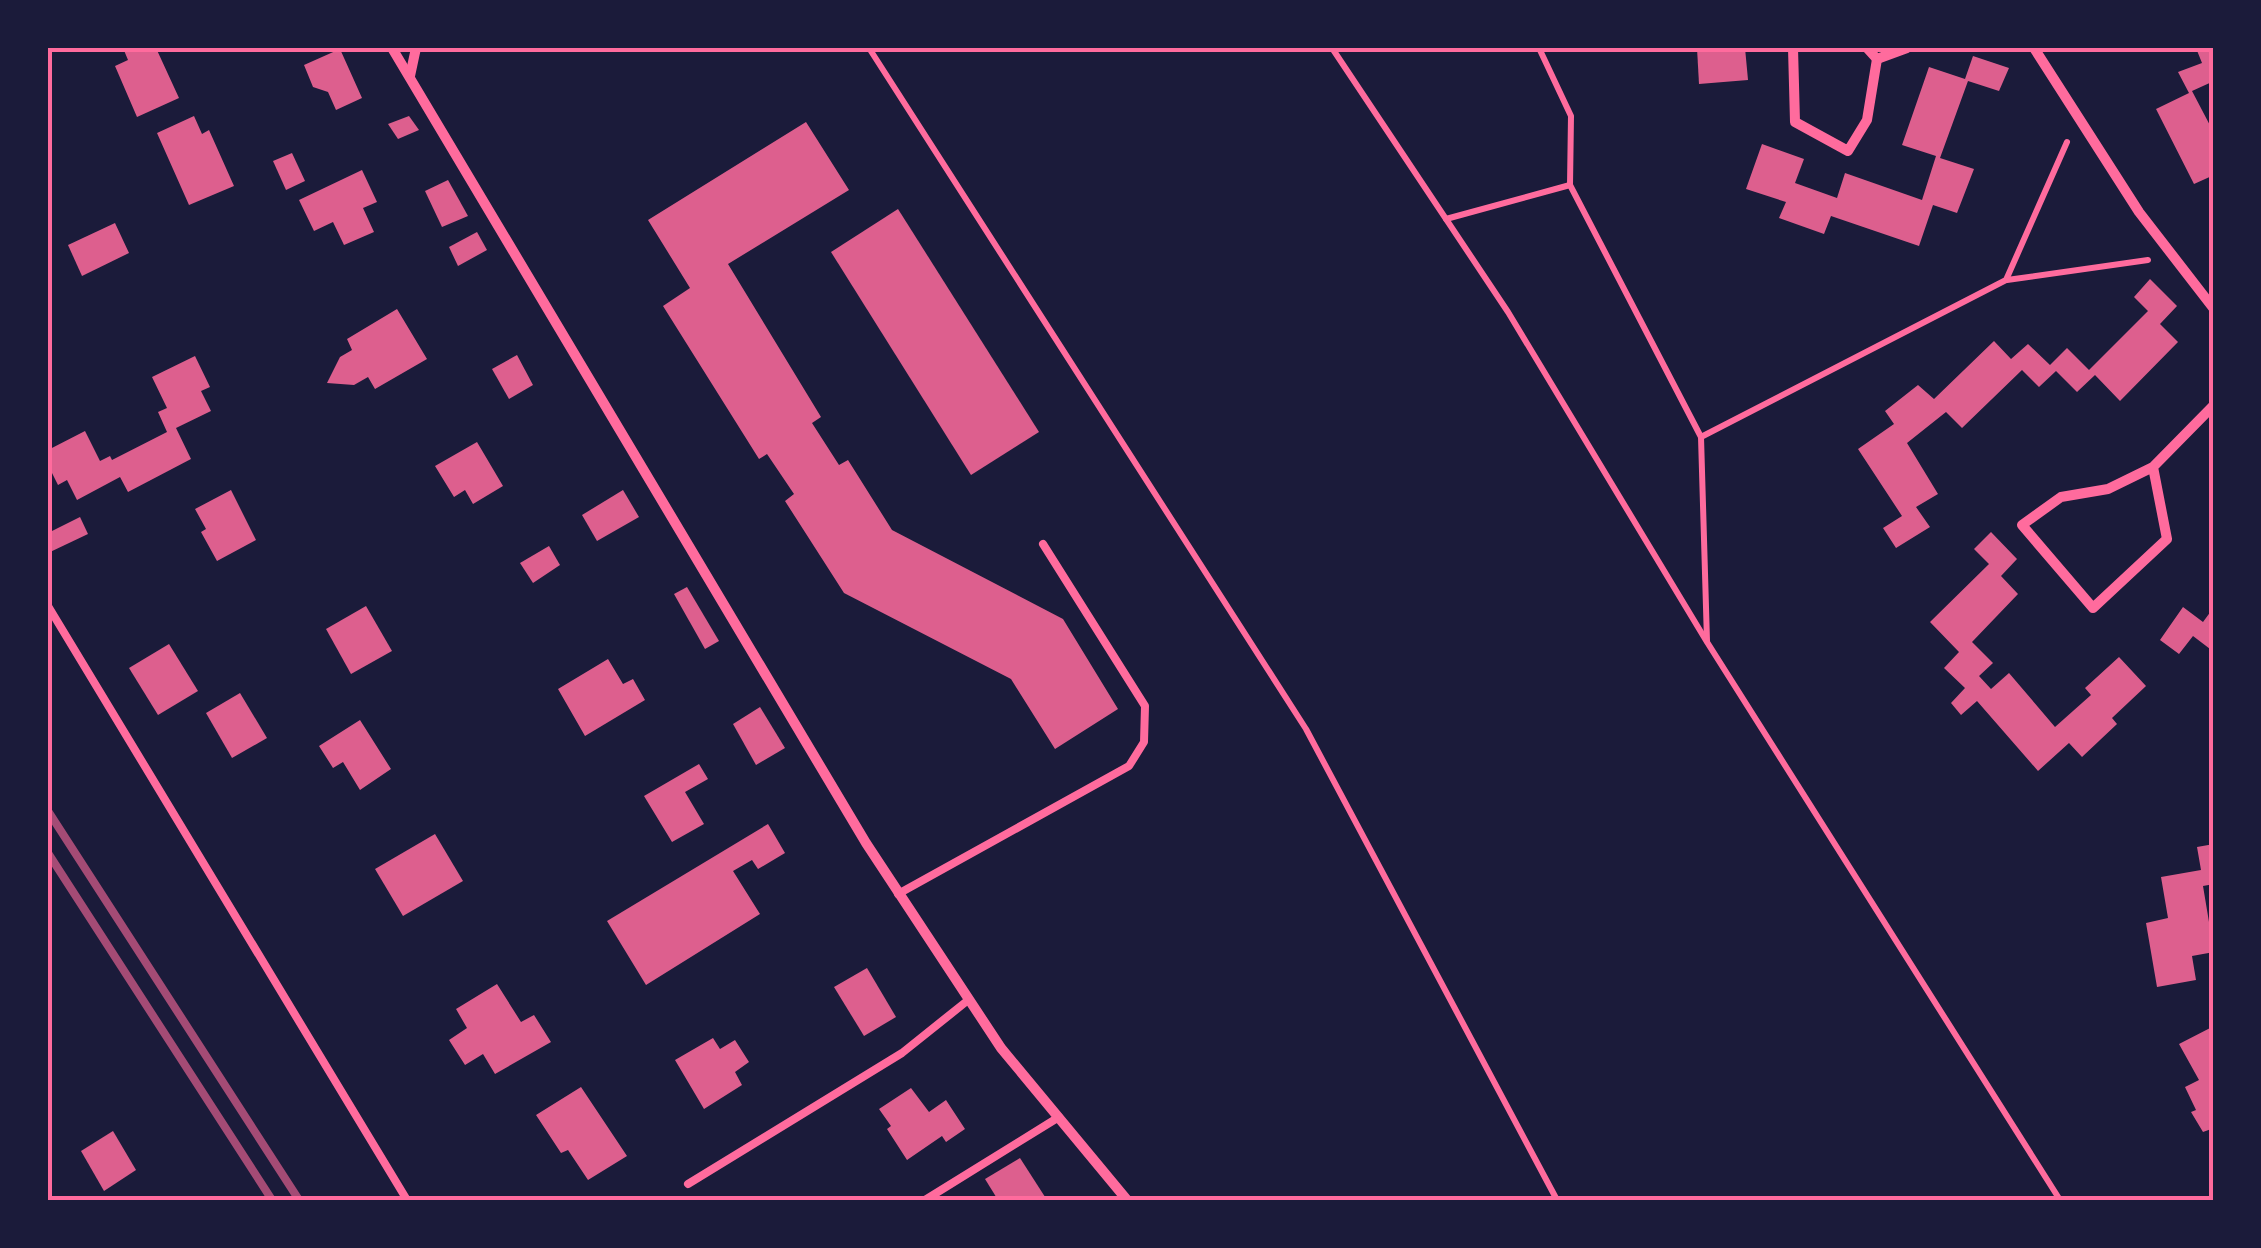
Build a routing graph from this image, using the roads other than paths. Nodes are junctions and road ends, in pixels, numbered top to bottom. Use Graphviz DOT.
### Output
graph roads {
  1 [pos="392,48"];
  2 [pos="416,48"];
  3 [pos="1792,48"];
  4 [pos="1867,48"];
  5 [pos="1907,48"];
  6 [pos="2034,48"];
  7 [pos="1877,59"];
  8 [pos="410,77"];
  9 [pos="2214,309"];
  10 [pos="2214,405"];
  11 [pos="2152,467"];
  12 [pos="1043,544"];
  13 [pos="48,606"];
  14 [pos="898,894"];
  15 [pos="967,1001"];
  16 [pos="1059,1117"];
  17 [pos="688,1184"];
  18 [pos="407,1200"];
  19 [pos="926,1200"];
  20 [pos="1127,1200"];
  1 -- 8 [label="street"];
  2 -- 8 [label="street"];
  3 -- 7 [label="street"];
  4 -- 7 [label="street"];
  5 -- 7 [label="street"];
  6 -- 9 [label="street"];
  8 -- 14 [label="street"];
  10 -- 11 [label="street"];
  11 -- 11 [label="street"];
  12 -- 14 [label="lane"];
  13 -- 18 [label="lane"];
  14 -- 15 [label="street"];
  15 -- 16 [label="street"];
  15 -- 17 [label="lane"];
  16 -- 19 [label="lane"];
  16 -- 20 [label="street"];
}
